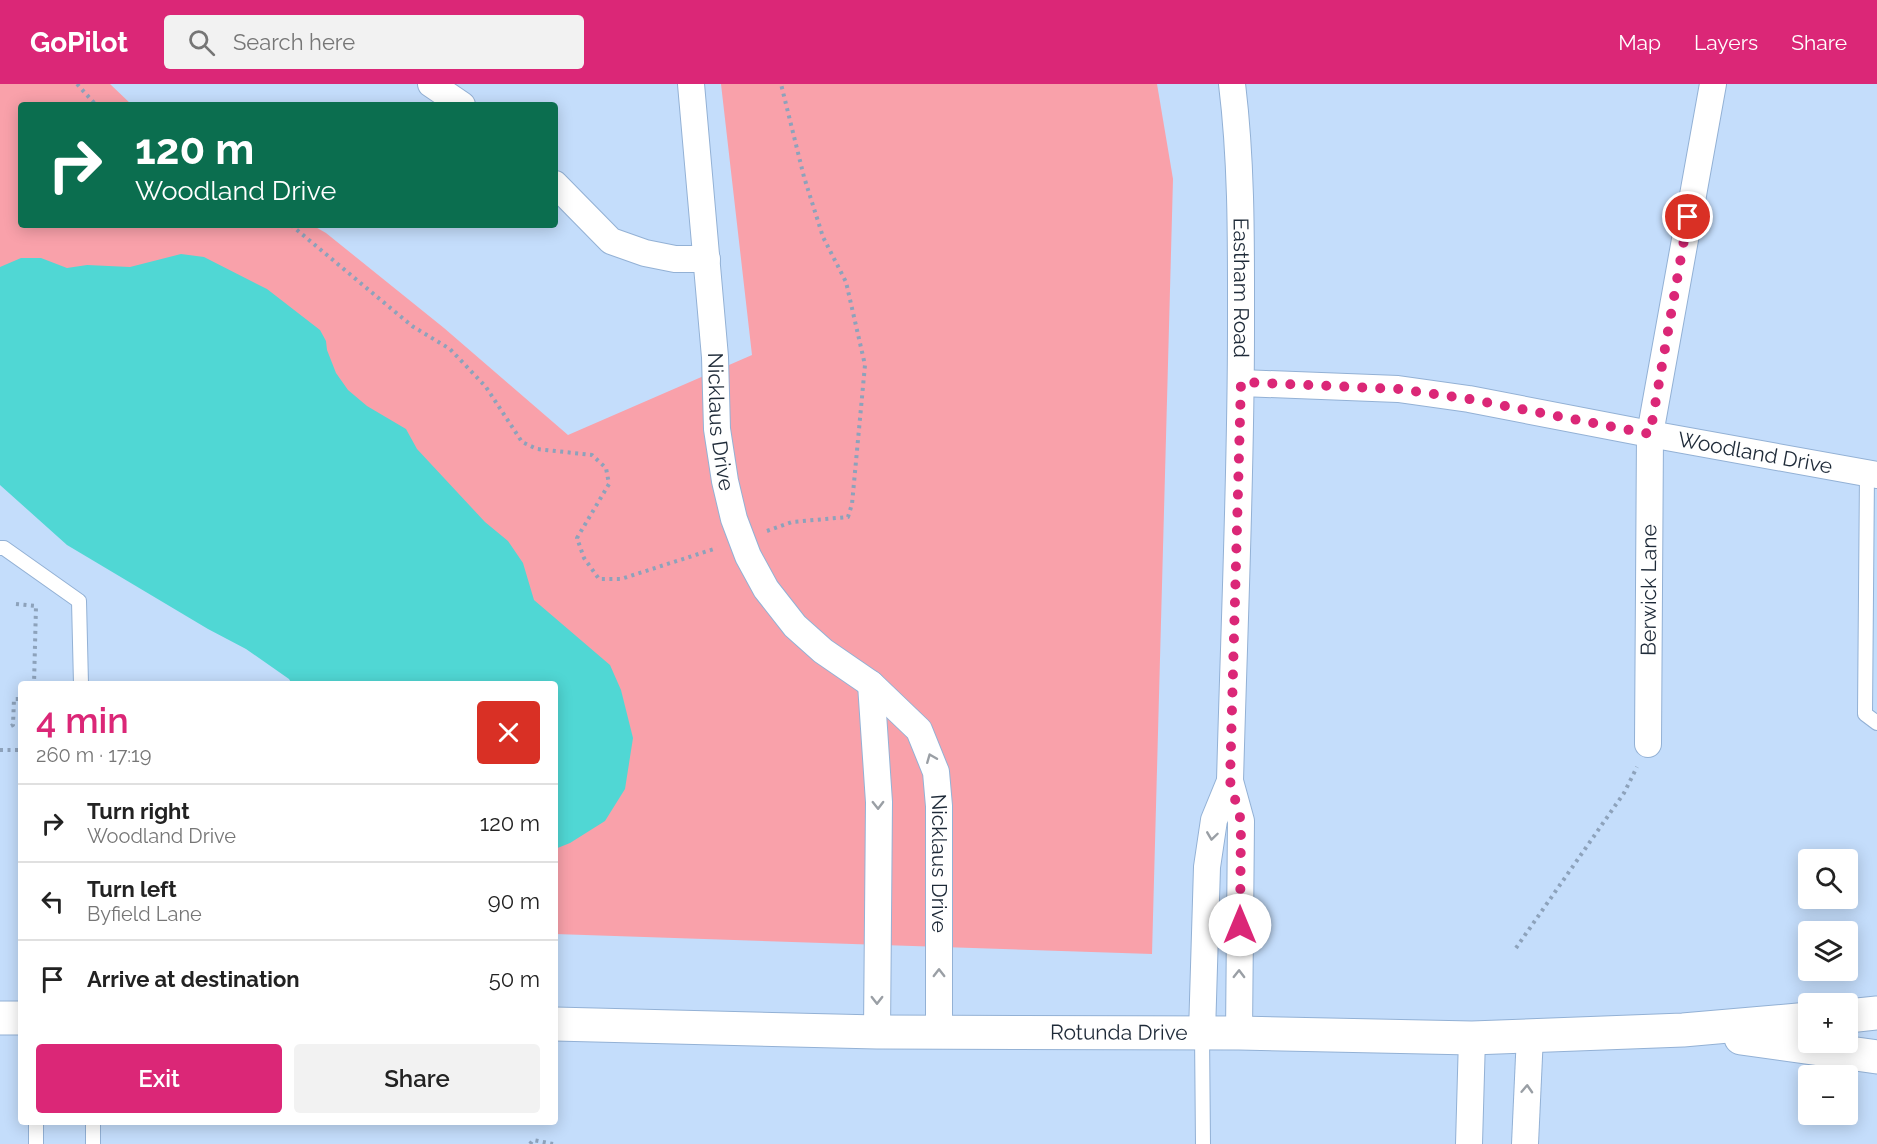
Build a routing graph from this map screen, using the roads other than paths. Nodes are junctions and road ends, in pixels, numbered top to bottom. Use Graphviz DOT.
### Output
graph roads {
  1 [pos="431,84"];
  2 [pos="1232,84"];
  3 [pos="1713,84"];
  4 [pos="688,91"];
  5 [pos="458,102"];
  6 [pos="558,187"];
  7 [pos="707,259"];
  8 [pos="1241,382"];
  9 [pos="1650,434"];
  10 [pos="1872,474"];
  11 [pos="0,548"];
  12 [pos="81,681"];
  13 [pos="872,684"];
  14 [pos="1877,723"];
  15 [pos="1648,744"];
  16 [pos="1230,781"];
  17 [pos="1877,1013"];
  18 [pos="1858,1015"];
  19 [pos="0,1018"];
  20 [pos="18,1018"];
  21 [pos="1798,1020"];
  22 [pos="558,1024"];
  23 [pos="1683,1030"];
  24 [pos="877,1032"];
  25 [pos="939,1032"];
  26 [pos="1202,1033"];
  27 [pos="1239,1033"];
  28 [pos="1530,1035"];
  29 [pos="1472,1038"];
  30 [pos="1877,1057"];
  31 [pos="36,1125"];
  32 [pos="93,1125"];
  33 [pos="36,1144"];
  34 [pos="93,1144"];
  35 [pos="1203,1144"];
  36 [pos="1469,1144"];
  37 [pos="1525,1144"];
  1 -- 5 [label="street"];
  2 -- 8 [label="street, Eastham Road"];
  3 -- 9 [label="street, Berwick Lane"];
  4 -- 7 [label="street, Nicklaus Drive"];
  6 -- 7 [label="street"];
  7 -- 13 [label="street, Nicklaus Drive"];
  8 -- 9 [label="street, Woodland Drive"];
  8 -- 16 [label="street, Eastham Road"];
  9 -- 10 [label="street, Woodland Drive"];
  9 -- 15 [label="street, Berwick Lane"];
  10 -- 14 [label="lane"];
  11 -- 12 [label="lane"];
  13 -- 24 [label="street, one-way"];
  25 -- 13 [label="street, Nicklaus Drive, one-way"];
  16 -- 26 [label="street, Eastham Road, one-way"];
  27 -- 16 [label="street, Eastham Road, one-way"];
  17 -- 18 [label="main road"];
  19 -- 20 [label="main road"];
  21 -- 23 [label="main road, Rotunda Drive"];
  22 -- 24 [label="main road, Rotunda Drive"];
  23 -- 28 [label="main road, Rotunda Drive"];
  23 -- 30 [label="main road, Rotunda Drive"];
  24 -- 25 [label="main road, Rotunda Drive"];
  25 -- 26 [label="main road, Rotunda Drive"];
  26 -- 27 [label="main road, Rotunda Drive"];
  26 -- 35 [label="lane"];
  27 -- 29 [label="main road, Rotunda Drive"];
  28 -- 29 [label="main road, Rotunda Drive"];
  37 -- 28 [label="street, one-way"];
  29 -- 36 [label="street"];
  31 -- 33 [label="lane"];
  32 -- 34 [label="lane"];
}
